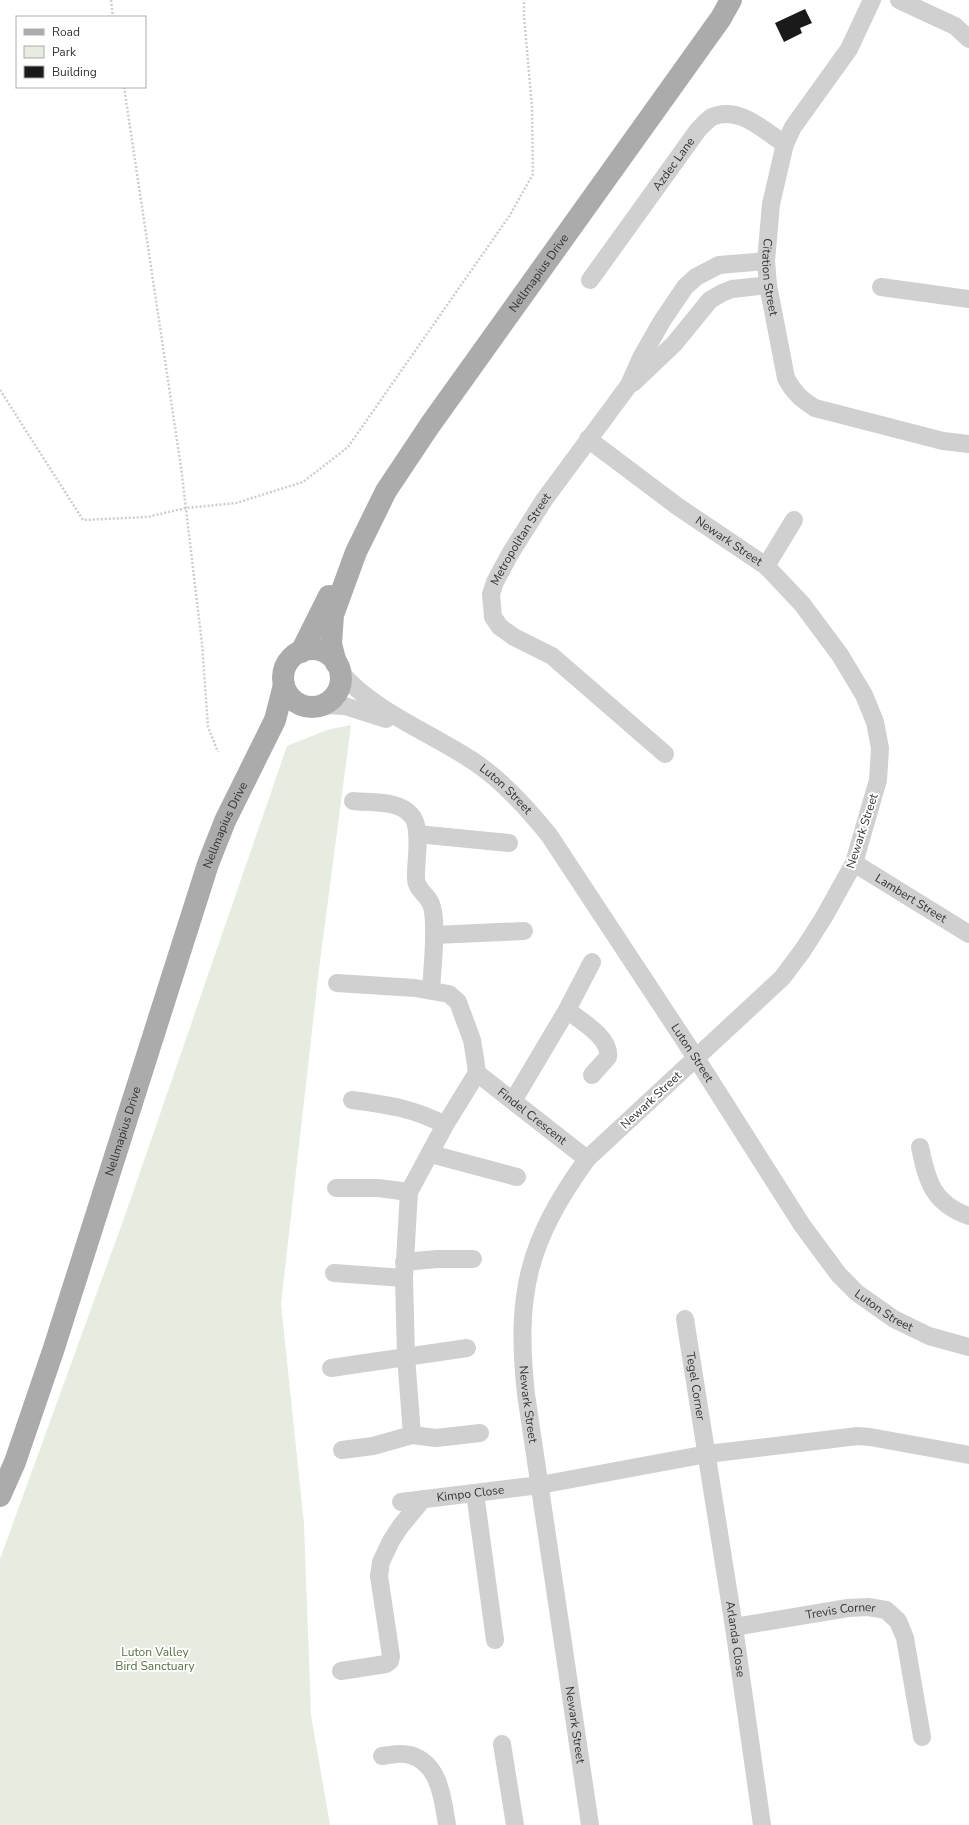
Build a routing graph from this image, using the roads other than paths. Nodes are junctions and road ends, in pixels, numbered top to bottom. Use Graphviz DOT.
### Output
graph roads {
  1 [pos="731,0"];
  2 [pos="872,0"];
  3 [pos="900,0"];
  4 [pos="969,39"];
  5 [pos="785,144"];
  6 [pos="766,261"];
  7 [pos="590,280"];
  8 [pos="768,285"];
  9 [pos="881,287"];
  10 [pos="969,299"];
  11 [pos="629,386"];
  12 [pos="588,439"];
  13 [pos="969,444"];
  14 [pos="794,520"];
  15 [pos="356,552"];
  16 [pos="766,566"];
  17 [pos="301,652"];
  18 [pos="338,667"];
  19 [pos="284,685"];
  20 [pos="318,706"];
  21 [pos="430,736"];
  22 [pos="665,754"];
  23 [pos="250,769"];
  24 [pos="353,801"];
  25 [pos="417,834"];
  26 [pos="509,844"];
  27 [pos="854,863"];
  28 [pos="524,931"];
  29 [pos="969,934"];
  30 [pos="434,935"];
  31 [pos="592,962"];
  32 [pos="337,983"];
  33 [pos="431,990"];
  34 [pos="567,1010"];
  35 [pos="696,1058"];
  36 [pos="477,1073"];
  37 [pos="592,1075"];
  38 [pos="352,1100"];
  39 [pos="513,1101"];
  40 [pos="445,1125"];
  41 [pos="920,1147"];
  42 [pos="430,1154"];
  43 [pos="587,1159"];
  44 [pos="517,1178"];
  45 [pos="336,1188"];
  46 [pos="409,1192"];
  47 [pos="969,1216"];
  48 [pos="473,1259"];
  49 [pos="404,1270"];
  50 [pos="334,1273"];
  51 [pos="685,1319"];
  52 [pos="969,1347"];
  53 [pos="466,1348"];
  54 [pos="406,1356"];
  55 [pos="331,1368"];
  56 [pos="480,1433"];
  57 [pos="412,1435"];
  58 [pos="342,1450"];
  59 [pos="707,1454"];
  60 [pos="969,1456"];
  61 [pos="540,1485"];
  62 [pos="475,1493"];
  63 [pos="0,1496"];
  64 [pos="424,1499"];
  65 [pos="401,1502"];
  66 [pos="734,1627"];
  67 [pos="495,1640"];
  68 [pos="342,1671"];
  69 [pos="922,1737"];
  70 [pos="502,1744"];
  71 [pos="382,1756"];
  72 [pos="447,1825"];
  73 [pos="515,1825"];
  74 [pos="590,1825"];
  75 [pos="762,1825"];
  1 -- 15 [label="main road, Nellmapius Drive"];
  2 -- 5 [label="street, Citation Street"];
  3 -- 4 [label="street"];
  5 -- 6 [label="street, Citation Street"];
  5 -- 7 [label="street, Azdec Lane"];
  6 -- 8 [label="street, Citation Street"];
  6 -- 11 [label="street, Metropolitan Street"];
  8 -- 11 [label="street, Metropolitan Street"];
  8 -- 13 [label="street, Citation Street"];
  9 -- 10 [label="street"];
  11 -- 12 [label="street, Metropolitan Street"];
  12 -- 16 [label="street, Newark Street"];
  12 -- 22 [label="street, Metropolitan Street"];
  14 -- 16 [label="street"];
  15 -- 17 [label="main road, Nellmapius Drive"];
  15 -- 18 [label="main road, Nellmapius Drive"];
  16 -- 27 [label="street, Newark Street"];
  17 -- 18 [label="main road"];
  17 -- 19 [label="main road"];
  18 -- 20 [label="main road"];
  18 -- 21 [label="street, Luton Street"];
  19 -- 20 [label="main road"];
  19 -- 23 [label="main road, Nellmapius Drive"];
  20 -- 21 [label="street, Luton Street"];
  20 -- 23 [label="main road, Nellmapius Drive"];
  21 -- 35 [label="street, Luton Street"];
  23 -- 63 [label="main road, Nellmapius Drive"];
  24 -- 25 [label="street"];
  25 -- 26 [label="street"];
  25 -- 30 [label="street"];
  27 -- 29 [label="street, Lambert Street"];
  27 -- 35 [label="street, Newark Street"];
  28 -- 30 [label="street"];
  30 -- 33 [label="street"];
  31 -- 34 [label="street"];
  32 -- 33 [label="street"];
  33 -- 36 [label="street"];
  34 -- 37 [label="street"];
  34 -- 39 [label="street"];
  35 -- 43 [label="street, Newark Street"];
  35 -- 52 [label="street, Luton Street"];
  36 -- 39 [label="street, Findel Crescent"];
  36 -- 40 [label="street"];
  38 -- 40 [label="street"];
  39 -- 43 [label="street, Findel Crescent"];
  40 -- 42 [label="street"];
  41 -- 47 [label="street"];
  42 -- 44 [label="street"];
  42 -- 46 [label="street"];
  43 -- 61 [label="street, Newark Street"];
  45 -- 46 [label="street"];
  46 -- 49 [label="street"];
  48 -- 49 [label="street"];
  49 -- 50 [label="street"];
  49 -- 54 [label="street"];
  51 -- 59 [label="street, Tegel Corner"];
  53 -- 54 [label="street"];
  54 -- 55 [label="street"];
  54 -- 57 [label="street"];
  56 -- 57 [label="street"];
  57 -- 58 [label="street"];
  59 -- 60 [label="street"];
  59 -- 61 [label="street"];
  59 -- 66 [label="street, Arlanda Close"];
  61 -- 62 [label="street, Kimpo Close"];
  61 -- 74 [label="street, Newark Street"];
  62 -- 64 [label="street, Kimpo Close"];
  62 -- 67 [label="street"];
  64 -- 65 [label="street, Kimpo Close"];
  64 -- 68 [label="street"];
  66 -- 69 [label="street, Trevis Corner"];
  66 -- 75 [label="street, Arlanda Close"];
  70 -- 73 [label="street"];
  71 -- 72 [label="street"];
}
